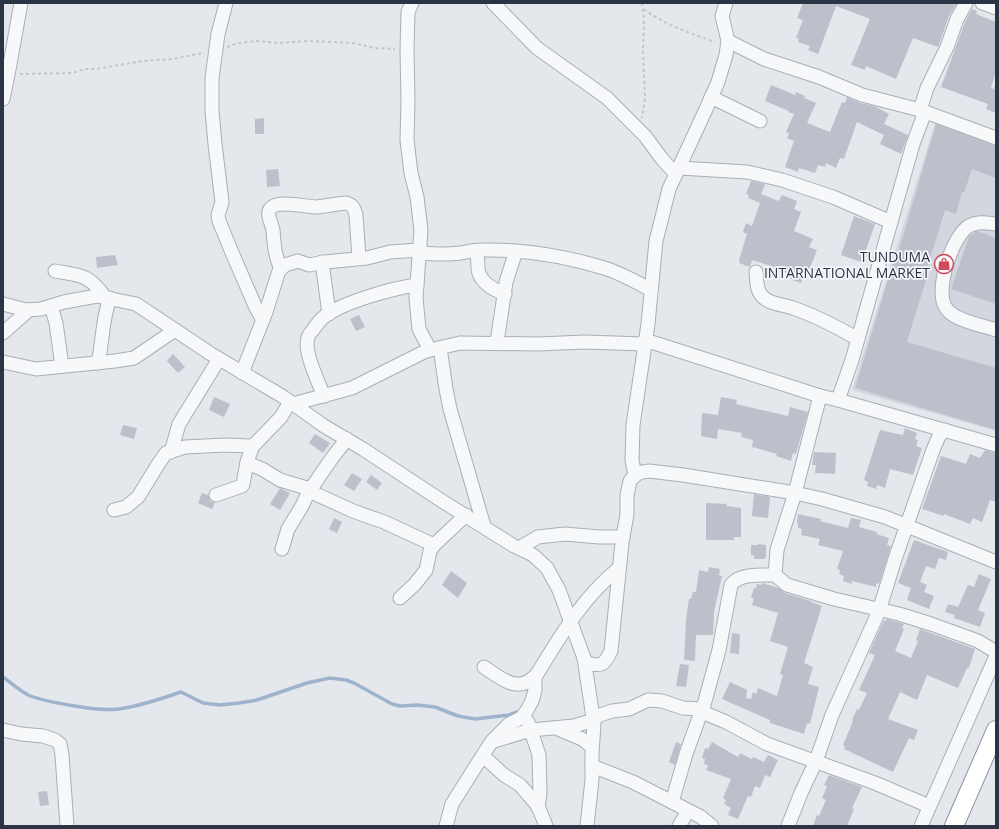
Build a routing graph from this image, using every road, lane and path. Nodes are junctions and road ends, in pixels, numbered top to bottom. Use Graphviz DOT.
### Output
graph roads {
  1 [pos="21,3"];
  2 [pos="226,3"];
  3 [pos="412,3"];
  4 [pos="493,3"];
  5 [pos="642,3"];
  6 [pos="726,3"];
  7 [pos="966,3"];
  8 [pos="982,3"];
  9 [pos="643,8"];
  10 [pos="996,8"];
  11 [pos="727,43"];
  12 [pos="406,50"];
  13 [pos="215,51"];
  14 [pos="7,75"];
  15 [pos="711,97"];
  16 [pos="3,99"];
  17 [pos="922,111"];
  18 [pos="760,121"];
  19 [pos="642,133"];
  20 [pos="996,138"];
  21 [pos="677,171"];
  22 [pos="891,222"];
  23 [pos="996,224"];
  24 [pos="476,250"];
  25 [pos="516,251"];
  26 [pos="420,252"];
  27 [pos="359,258"];
  28 [pos="322,262"];
  29 [pos="281,269"];
  30 [pos="55,271"];
  31 [pos="756,272"];
  32 [pos="417,284"];
  33 [pos="651,290"];
  34 [pos="505,294"];
  35 [pos="108,298"];
  36 [pos="3,304"];
  37 [pos="51,306"];
  38 [pos="29,310"];
  39 [pos="329,314"];
  40 [pos="263,320"];
  41 [pos="175,330"];
  42 [pos="996,330"];
  43 [pos="3,333"];
  44 [pos="858,339"];
  45 [pos="497,342"];
  46 [pos="645,342"];
  47 [pos="435,349"];
  48 [pos="219,359"];
  49 [pos="3,362"];
  50 [pos="98,363"];
  51 [pos="62,366"];
  52 [pos="242,373"];
  53 [pos="324,396"];
  54 [pos="820,396"];
  55 [pos="838,400"];
  56 [pos="292,403"];
  57 [pos="945,430"];
  58 [pos="347,439"];
  59 [pos="253,445"];
  60 [pos="996,445"];
  61 [pos="171,452"];
  62 [pos="247,463"];
  63 [pos="635,476"];
  64 [pos="310,490"];
  65 [pos="795,493"];
  66 [pos="216,495"];
  67 [pos="114,510"];
  68 [pos="466,515"];
  69 [pos="484,526"];
  70 [pos="907,526"];
  71 [pos="623,537"];
  72 [pos="434,545"];
  73 [pos="282,548"];
  74 [pos="519,548"];
  75 [pos="996,562"];
  76 [pos="619,568"];
  77 [pos="775,575"];
  78 [pos="400,598"];
  79 [pos="879,611"];
  80 [pos="571,620"];
  81 [pos="996,652"];
  82 [pos="996,656"];
  83 [pos="584,658"];
  84 [pos="484,667"];
  85 [pos="535,676"];
  86 [pos="703,711"];
  87 [pos="525,713"];
  88 [pos="593,720"];
  89 [pos="556,728"];
  90 [pos="3,730"];
  91 [pos="531,730"];
  92 [pos="996,730"];
  93 [pos="492,741"];
  94 [pos="592,747"];
  95 [pos="483,756"];
  96 [pos="816,761"];
  97 [pos="592,766"];
  98 [pos="672,802"];
  99 [pos="929,806"];
  100 [pos="538,808"];
  101 [pos="688,811"];
  102 [pos="67,826"];
  103 [pos="446,826"];
  104 [pos="546,826"];
  105 [pos="587,826"];
  106 [pos="679,826"];
  107 [pos="712,826"];
  108 [pos="788,826"];
  109 [pos="921,826"];
  110 [pos="954,826"];
  1 -- 14 [label="street"];
  2 -- 13 [label="street"];
  3 -- 12 [label="street"];
  4 -- 19 [label="street"];
  5 -- 9 [label="path"];
  6 -- 11 [label="street"];
  7 -- 17 [label="street"];
  8 -- 10 [label="street"];
  9 -- 11 [label="path"];
  9 -- 19 [label="path"];
  11 -- 15 [label="street"];
  11 -- 17 [label="street"];
  12 -- 13 [label="path"];
  12 -- 26 [label="street"];
  13 -- 14 [label="path"];
  13 -- 40 [label="street"];
  14 -- 16 [label="street"];
  15 -- 18 [label="street"];
  15 -- 21 [label="street"];
  17 -- 20 [label="street"];
  17 -- 22 [label="street"];
  19 -- 21 [label="street"];
  21 -- 22 [label="street"];
  21 -- 33 [label="street"];
  22 -- 44 [label="street"];
  23 -- 42 [label="street"];
  24 -- 25 [label="street"];
  24 -- 26 [label="street"];
  24 -- 34 [label="street"];
  25 -- 33 [label="street"];
  25 -- 34 [label="street"];
  26 -- 27 [label="street"];
  26 -- 32 [label="street"];
  27 -- 28 [label="street"];
  27 -- 29 [label="street"];
  28 -- 29 [label="street"];
  28 -- 39 [label="street"];
  29 -- 40 [label="street"];
  30 -- 35 [label="street"];
  31 -- 44 [label="street"];
  32 -- 39 [label="street"];
  32 -- 47 [label="street"];
  33 -- 46 [label="street"];
  34 -- 45 [label="street"];
  35 -- 37 [label="street"];
  35 -- 41 [label="street"];
  35 -- 50 [label="street"];
  36 -- 38 [label="street"];
  37 -- 38 [label="street"];
  37 -- 51 [label="street"];
  38 -- 43 [label="street"];
  39 -- 53 [label="street"];
  40 -- 52 [label="street"];
  41 -- 48 [label="street"];
  41 -- 50 [label="street"];
  44 -- 55 [label="street"];
  45 -- 46 [label="street"];
  45 -- 47 [label="street"];
  46 -- 54 [label="street"];
  46 -- 63 [label="street"];
  47 -- 53 [label="street"];
  47 -- 69 [label="street"];
  48 -- 52 [label="street"];
  48 -- 61 [label="street"];
  49 -- 51 [label="street"];
  50 -- 51 [label="street"];
  52 -- 56 [label="street"];
  53 -- 56 [label="street"];
  54 -- 55 [label="street"];
  54 -- 65 [label="street"];
  55 -- 57 [label="street"];
  56 -- 58 [label="street"];
  56 -- 59 [label="street"];
  57 -- 60 [label="street"];
  57 -- 70 [label="street"];
  58 -- 64 [label="street"];
  58 -- 68 [label="street"];
  59 -- 61 [label="street"];
  59 -- 62 [label="street"];
  61 -- 67 [label="street"];
  62 -- 64 [label="street"];
  62 -- 66 [label="street"];
  63 -- 65 [label="street"];
  63 -- 71 [label="street"];
  64 -- 72 [label="street"];
  64 -- 73 [label="street"];
  65 -- 70 [label="street"];
  65 -- 77 [label="street"];
  68 -- 69 [label="street"];
  68 -- 72 [label="street"];
  69 -- 74 [label="street"];
  70 -- 75 [label="street"];
  70 -- 79 [label="street"];
  71 -- 74 [label="street"];
  71 -- 76 [label="street"];
  72 -- 78 [label="street"];
  74 -- 80 [label="street"];
  76 -- 80 [label="street"];
  76 -- 83 [label="street"];
  77 -- 79 [label="street"];
  77 -- 86 [label="street"];
  79 -- 81 [label="street"];
  79 -- 96 [label="street"];
  80 -- 83 [label="street"];
  80 -- 85 [label="street"];
  82 -- 99 [label="street"];
  83 -- 88 [label="street"];
  84 -- 85 [label="street"];
  85 -- 87 [label="street"];
  86 -- 88 [label="street"];
  86 -- 96 [label="street"];
  86 -- 98 [label="street"];
  87 -- 91 [label="street"];
  87 -- 93 [label="street"];
  88 -- 89 [label="street"];
  88 -- 94 [label="street"];
  89 -- 91 [label="street"];
  89 -- 94 [label="street"];
  90 -- 102 [label="street"];
  91 -- 93 [label="street"];
  91 -- 100 [label="street"];
  92 -- 110 [label="highway"];
  93 -- 95 [label="street"];
  94 -- 97 [label="street"];
  95 -- 100 [label="street"];
  95 -- 103 [label="street"];
  96 -- 99 [label="street"];
  96 -- 108 [label="street"];
  97 -- 98 [label="street"];
  97 -- 105 [label="street"];
  98 -- 101 [label="street"];
  99 -- 109 [label="street"];
  100 -- 104 [label="street"];
  101 -- 106 [label="street"];
  101 -- 107 [label="street"];
}
